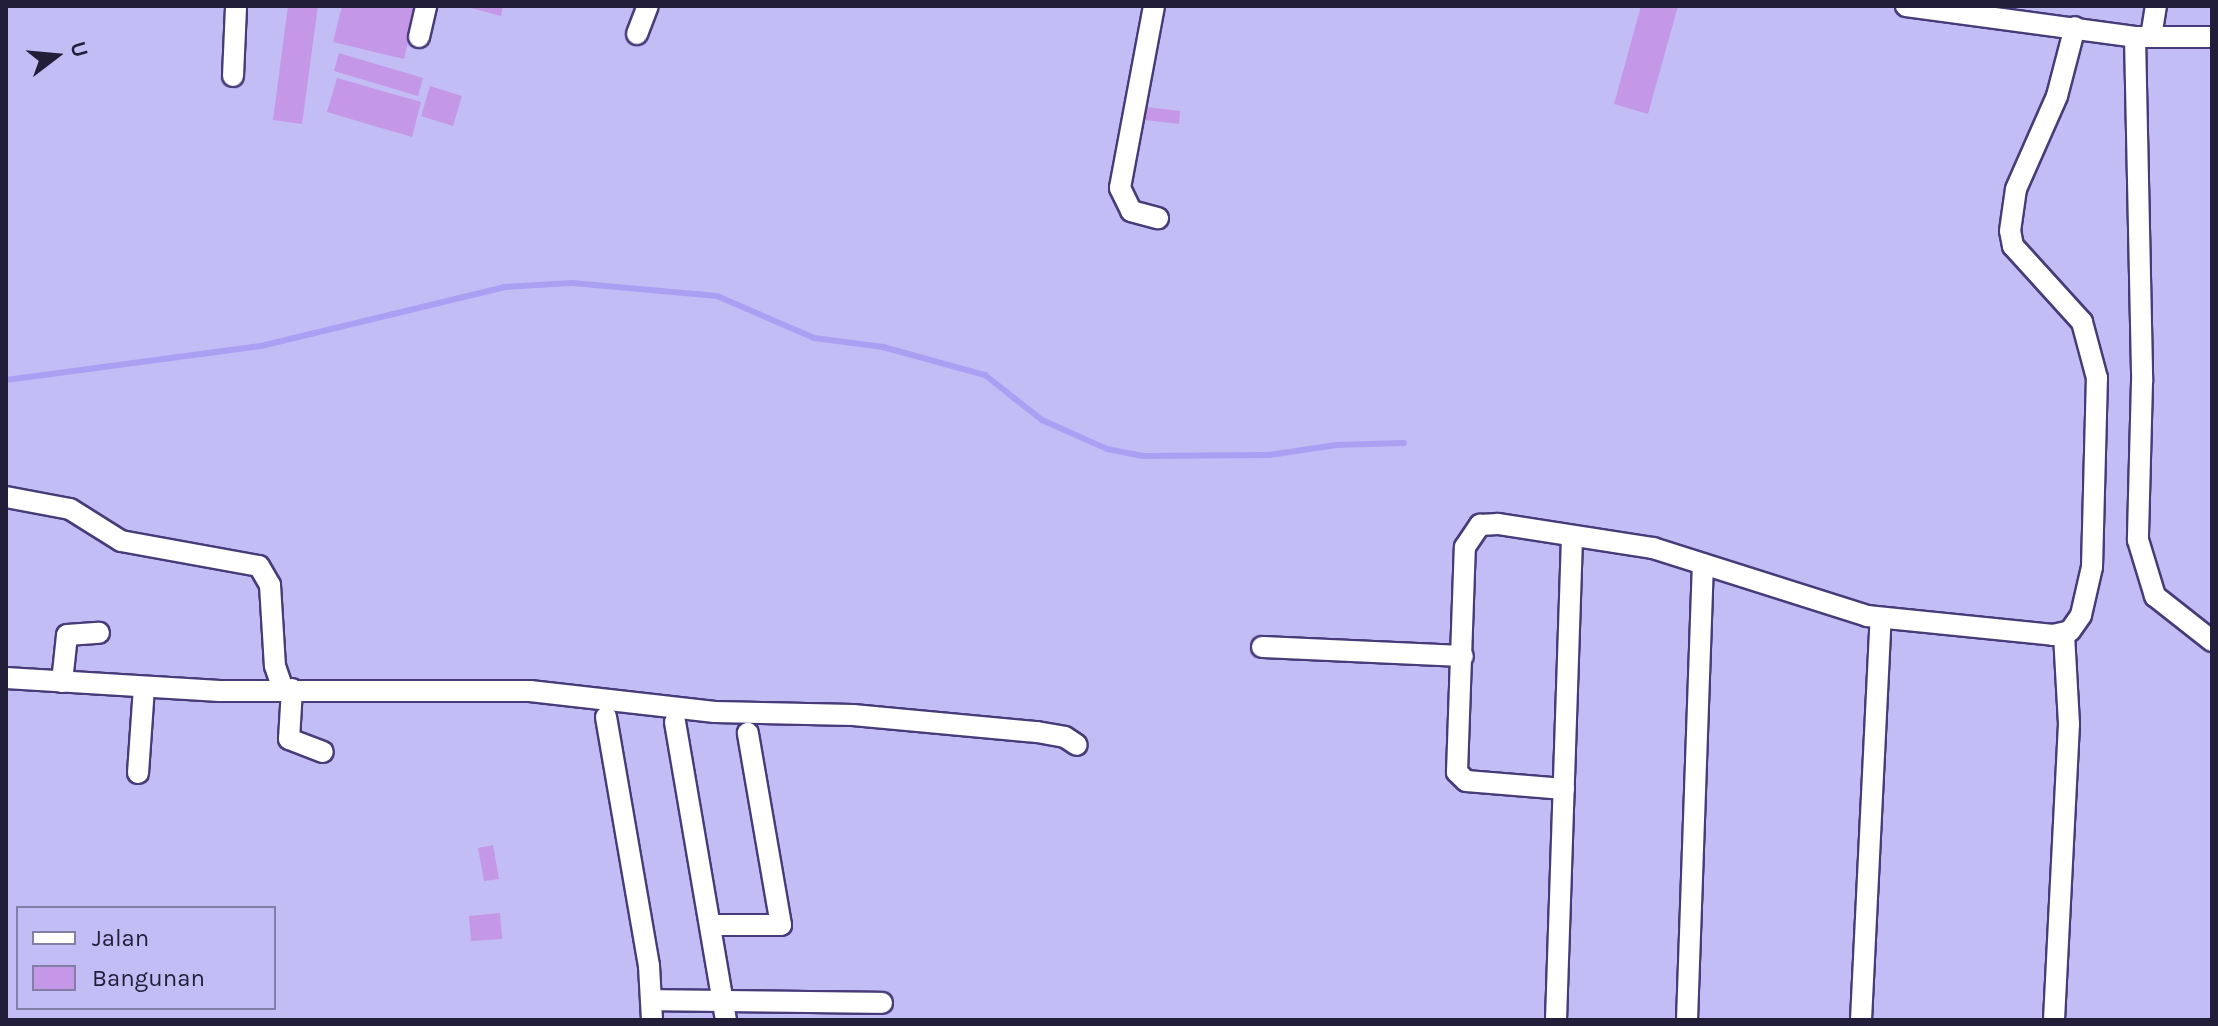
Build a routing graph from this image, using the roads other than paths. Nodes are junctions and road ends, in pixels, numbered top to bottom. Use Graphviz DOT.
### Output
graph roads {
  1 [pos="236,6"];
  2 [pos="426,6"];
  3 [pos="648,6"];
  4 [pos="1154,6"];
  5 [pos="1906,6"];
  6 [pos="2156,6"];
  7 [pos="1950,8"];
  8 [pos="2075,27"];
  9 [pos="637,34"];
  10 [pos="419,37"];
  11 [pos="2143,37"];
  12 [pos="2212,37"];
  13 [pos="233,76"];
  14 [pos="1158,218"];
  15 [pos="6,497"];
  16 [pos="1572,537"];
  17 [pos="1703,564"];
  18 [pos="1881,618"];
  19 [pos="99,633"];
  20 [pos="2064,634"];
  21 [pos="2212,641"];
  22 [pos="1262,647"];
  23 [pos="1463,656"];
  24 [pos="6,678"];
  25 [pos="62,682"];
  26 [pos="144,687"];
  27 [pos="288,689"];
  28 [pos="606,717"];
  29 [pos="675,722"];
  30 [pos="748,733"];
  31 [pos="1077,745"];
  32 [pos="323,752"];
  33 [pos="138,773"];
  34 [pos="1564,789"];
  35 [pos="712,925"];
  36 [pos="725,999"];
  37 [pos="882,1003"];
  38 [pos="651,1010"];
  39 [pos="726,1020"];
  40 [pos="1556,1020"];
  41 [pos="1687,1020"];
  42 [pos="1861,1020"];
  43 [pos="2054,1020"];
  1 -- 13 [label="street"];
  2 -- 10 [label="street"];
  3 -- 9 [label="street"];
  4 -- 14 [label="street"];
  5 -- 7 [label="street"];
  6 -- 11 [label="street"];
  7 -- 8 [label="street"];
  8 -- 11 [label="street"];
  8 -- 20 [label="street"];
  11 -- 12 [label="street"];
  11 -- 21 [label="street"];
  15 -- 27 [label="street"];
  16 -- 17 [label="street"];
  16 -- 23 [label="street"];
  16 -- 34 [label="street"];
  17 -- 18 [label="street"];
  17 -- 41 [label="street"];
  18 -- 20 [label="street"];
  18 -- 42 [label="street"];
  19 -- 25 [label="street"];
  20 -- 43 [label="street"];
  22 -- 23 [label="street"];
  23 -- 34 [label="street"];
  24 -- 25 [label="street"];
  25 -- 26 [label="street"];
  26 -- 27 [label="street"];
  26 -- 33 [label="street"];
  27 -- 31 [label="street"];
  27 -- 32 [label="street"];
  28 -- 38 [label="street"];
  29 -- 35 [label="street"];
  30 -- 35 [label="street"];
  34 -- 40 [label="street"];
  35 -- 36 [label="street"];
  36 -- 37 [label="street"];
  36 -- 38 [label="street"];
  36 -- 39 [label="street"];
}
